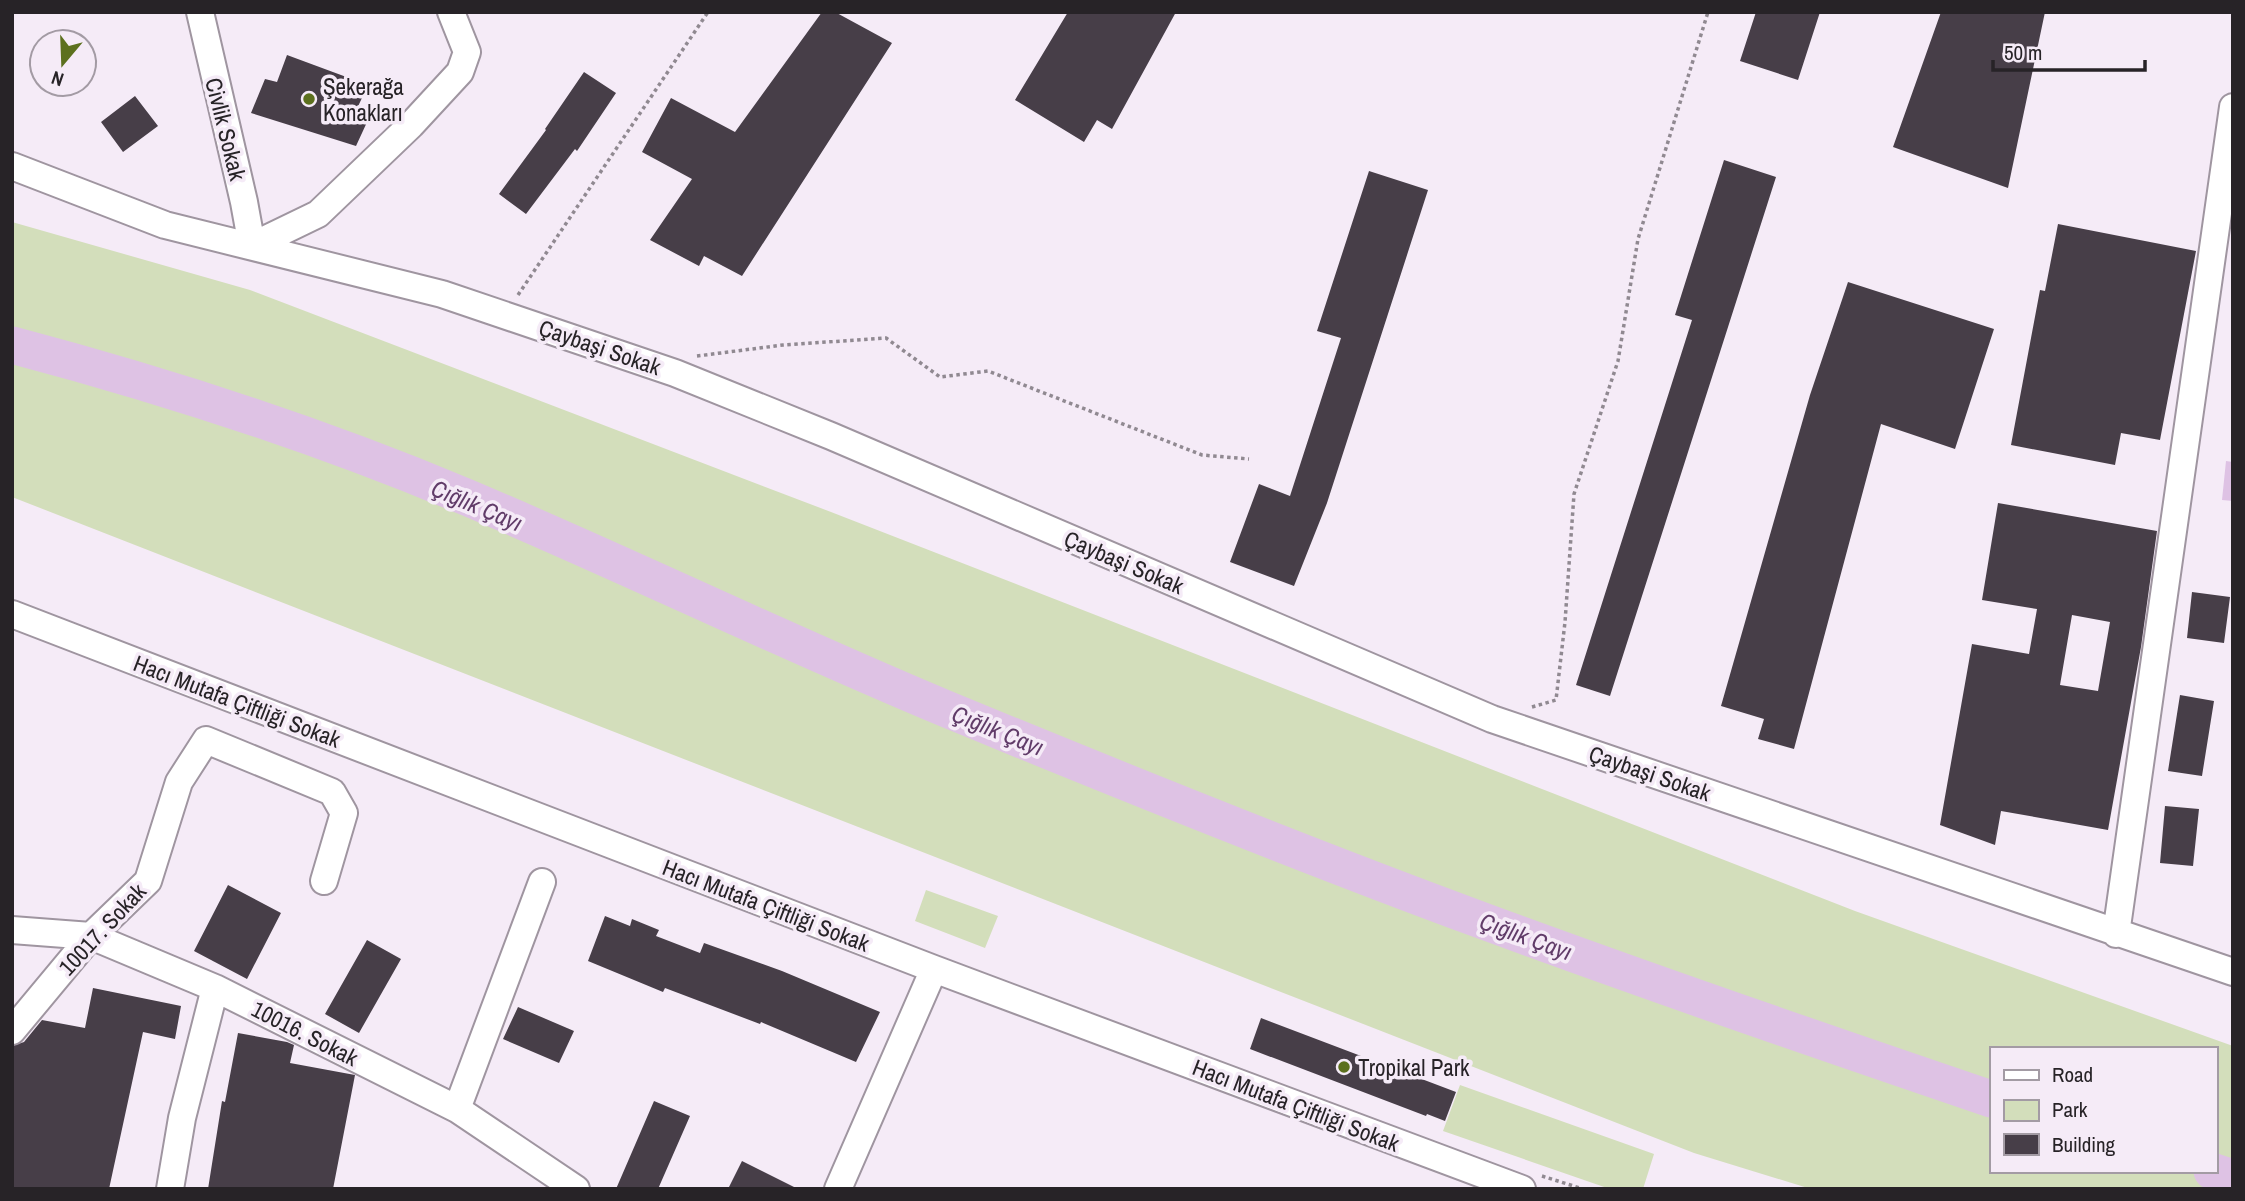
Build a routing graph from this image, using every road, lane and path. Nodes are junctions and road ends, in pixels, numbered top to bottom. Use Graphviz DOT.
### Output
graph roads {
  1 [pos="200,12"];
  2 [pos="451,12"];
  3 [pos="708,12"];
  4 [pos="1707,12"];
  5 [pos="2233,107"];
  6 [pos="12,166"];
  7 [pos="252,246"];
  8 [pos="505,314"];
  9 [pos="675,373"];
  10 [pos="1249,459"];
  11 [pos="12,614"];
  12 [pos="1530,707"];
  13 [pos="324,881"];
  14 [pos="542,882"];
  15 [pos="12,930"];
  16 [pos="2116,934"];
  17 [pos="91,936"];
  18 [pos="934,969"];
  19 [pos="2233,972"];
  20 [pos="215,988"];
  21 [pos="12,1031"];
  22 [pos="457,1109"];
  23 [pos="562,1185"];
  24 [pos="1507,1186"];
  25 [pos="170,1189"];
  26 [pos="838,1189"];
  1 -- 7 [label="street, Civlik Sokak"];
  2 -- 7 [label="street"];
  3 -- 8 [label="path"];
  4 -- 12 [label="path"];
  5 -- 16 [label="street"];
  6 -- 7 [label="street, Çaybaşi Sokak"];
  7 -- 8 [label="street, Çaybaşi Sokak"];
  8 -- 9 [label="street, Çaybaşi Sokak"];
  9 -- 10 [label="path"];
  9 -- 16 [label="street, Çaybaşi Sokak"];
  11 -- 18 [label="street, Hacı Mutafa Çiftliği Sokak"];
  13 -- 17 [label="street, 10017. Sokak"];
  14 -- 22 [label="street"];
  15 -- 17 [label="street, 10016. Sokak"];
  16 -- 19 [label="street, Çaybaşi Sokak"];
  17 -- 20 [label="street, 10016. Sokak"];
  17 -- 21 [label="street, 10017. Sokak"];
  18 -- 24 [label="street, Hacı Mutafa Çiftliği Sokak"];
  18 -- 26 [label="street"];
  20 -- 22 [label="street, 10016. Sokak"];
  20 -- 25 [label="street"];
  22 -- 23 [label="street, 10016. Sokak"];
}
